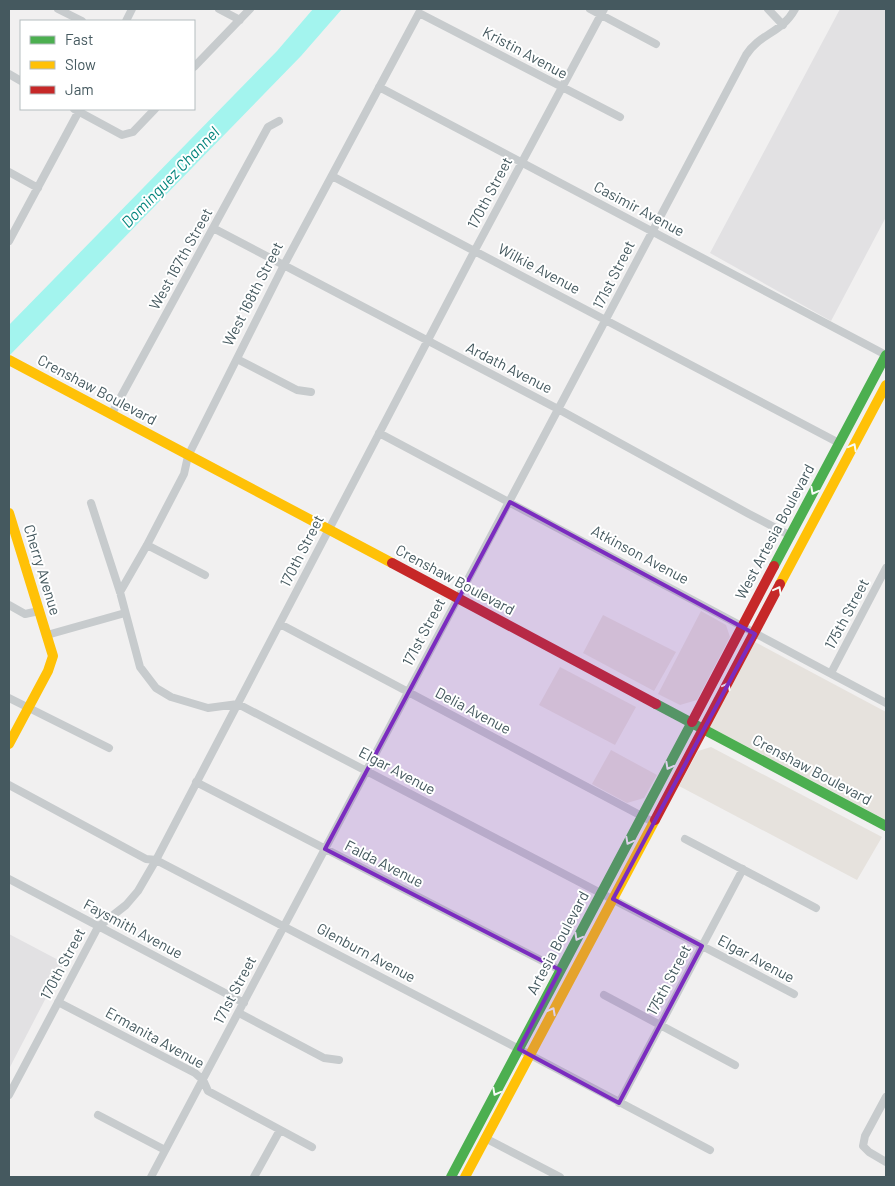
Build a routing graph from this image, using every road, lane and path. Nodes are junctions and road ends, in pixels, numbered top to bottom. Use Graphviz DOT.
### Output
graph roads {
  1 [pos="58,9"];
  2 [pos="219,9"];
  3 [pos="250,9"];
  4 [pos="590,9"];
  5 [pos="768,9"];
  6 [pos="795,9"];
  7 [pos="602,12"];
  8 [pos="419,13"];
  9 [pos="80,20"];
  10 [pos="240,20"];
  11 [pos="783,25"];
  12 [pos="656,44"];
  13 [pos="195,66"];
  14 [pos="9,74"];
  15 [pos="20,80"];
  16 [pos="379,87"];
  17 [pos="562,88"];
  18 [pos="77,110"];
  19 [pos="153,110"];
  20 [pos="620,117"];
  21 [pos="279,121"];
  22 [pos="522,162"];
  23 [pos="9,172"];
  24 [pos="332,176"];
  25 [pos="38,188"];
  26 [pos="213,228"];
  27 [pos="652,231"];
  28 [pos="9,241"];
  29 [pos="475,250"];
  30 [pos="284,265"];
  31 [pos="606,321"];
  32 [pos="428,342"];
  33 [pos="886,355"];
  34 [pos="237,358"];
  35 [pos="9,360"];
  36 [pos="886,385"];
  37 [pos="310,392"];
  38 [pos="558,409"];
  39 [pos="111,415"];
  40 [pos="379,433"];
  41 [pos="839,443"];
  42 [pos="188,456"];
  43 [pos="510,502"];
  44 [pos="91,503"];
  45 [pos="9,513"];
  46 [pos="328,530"];
  47 [pos="791,536"];
  48 [pos="147,546"];
  49 [pos="886,568"];
  50 [pos="205,575"];
  51 [pos="120,592"];
  52 [pos="458,598"];
  53 [pos="9,606"];
  54 [pos="39,611"];
  55 [pos="126,613"];
  56 [pos="280,624"];
  57 [pos="742,626"];
  58 [pos="755,634"];
  59 [pos="47,635"];
  60 [pos="831,674"];
  61 [pos="408,692"];
  62 [pos="9,698"];
  63 [pos="886,703"];
  64 [pos="238,704"];
  65 [pos="28,708"];
  66 [pos="691,723"];
  67 [pos="704,729"];
  68 [pos="9,744"];
  69 [pos="109,748"];
  70 [pos="367,771"];
  71 [pos="196,782"];
  72 [pos="9,785"];
  73 [pos="642,816"];
  74 [pos="653,822"];
  75 [pos="886,826"];
  76 [pos="685,839"];
  77 [pos="326,849"];
  78 [pos="156,860"];
  79 [pos="742,870"];
  80 [pos="9,879"];
  81 [pos="601,893"];
  82 [pos="613,900"];
  83 [pos="816,908"];
  84 [pos="284,926"];
  85 [pos="98,927"];
  86 [pos="702,946"];
  87 [pos="560,970"];
  88 [pos="794,994"];
  89 [pos="604,995"];
  90 [pos="58,1002"];
  91 [pos="244,1003"];
  92 [pos="238,1013"];
  93 [pos="660,1025"];
  94 [pos="519,1049"];
  95 [pos="530,1054"];
  96 [pos="339,1060"];
  97 [pos="735,1065"];
  98 [pos="203,1080"];
  99 [pos="9,1095"];
  100 [pos="886,1097"];
  101 [pos="619,1103"];
  102 [pos="98,1115"];
  103 [pos="280,1130"];
  104 [pos="486,1138"];
  105 [pos="312,1147"];
  106 [pos="166,1150"];
  107 [pos="710,1150"];
  108 [pos="886,1162"];
  109 [pos="152,1177"];
  110 [pos="254,1177"];
  111 [pos="451,1177"];
  112 [pos="465,1177"];
  113 [pos="560,1177"];
  1 -- 9 [label="street"];
  2 -- 10 [label="street"];
  3 -- 10 [label="street"];
  4 -- 7 [label="street"];
  5 -- 11 [label="street"];
  6 -- 11 [label="street, 171st Street"];
  7 -- 12 [label="street"];
  7 -- 17 [label="street, 170th Street"];
  8 -- 16 [label="street, West 168th Street"];
  8 -- 17 [label="street, Kristin Avenue"];
  10 -- 13 [label="street"];
  11 -- 27 [label="street, 171st Street"];
  14 -- 15 [label="street"];
  16 -- 22 [label="street, Casimir Avenue"];
  16 -- 24 [label="street, West 168th Street"];
  17 -- 20 [label="street, Kristin Avenue"];
  17 -- 22 [label="street, 170th Street"];
  18 -- 19 [label="street"];
  18 -- 25 [label="street"];
  21 -- 26 [label="street, West 167th Street"];
  22 -- 27 [label="street, Casimir Avenue"];
  22 -- 29 [label="street, 170th Street"];
  23 -- 25 [label="street"];
  24 -- 29 [label="street, Wilkie Avenue"];
  24 -- 30 [label="street, West 168th Street"];
  25 -- 28 [label="street"];
  26 -- 30 [label="street, Ardath Avenue"];
  26 -- 39 [label="street, West 167th Street"];
  27 -- 31 [label="street, 171st Street"];
  27 -- 33 [label="street, Casimir Avenue"];
  29 -- 31 [label="street, Wilkie Avenue"];
  29 -- 32 [label="street, 170th Street"];
  30 -- 32 [label="street, Ardath Avenue"];
  30 -- 34 [label="street, West 168th Street"];
  31 -- 38 [label="street, 171st Street"];
  31 -- 41 [label="street, Wilkie Avenue"];
  32 -- 38 [label="street, Ardath Avenue"];
  32 -- 40 [label="street, 170th Street"];
  33 -- 41 [label="main road, West Artesia Boulevard"];
  34 -- 37 [label="street"];
  34 -- 42 [label="street, West 168th Street"];
  35 -- 39 [label="main road, Crenshaw Boulevard"];
  58 -- 36 [label="main road, West Artesia Boulevard, one-way"];
  38 -- 43 [label="street, 171st Street"];
  38 -- 47 [label="street, Ardath Avenue"];
  39 -- 42 [label="main road, Crenshaw Boulevard"];
  40 -- 43 [label="street, Atkinson Avenue"];
  40 -- 46 [label="street, 170th Street"];
  41 -- 47 [label="main road, West Artesia Boulevard, one-way"];
  42 -- 46 [label="main road, Crenshaw Boulevard"];
  42 -- 48 [label="street, West 168th Street"];
  43 -- 52 [label="street, 171st Street"];
  43 -- 57 [label="street, Atkinson Avenue"];
  44 -- 51 [label="street"];
  45 -- 54 [label="main road, Cherry Avenue"];
  46 -- 52 [label="main road, Crenshaw Boulevard"];
  46 -- 56 [label="street, 170th Street"];
  47 -- 57 [label="main road, West Artesia Boulevard"];
  48 -- 50 [label="street"];
  48 -- 51 [label="street, West 168th Street"];
  49 -- 60 [label="street, 175th Street"];
  51 -- 55 [label="street"];
  52 -- 61 [label="street, 171st Street"];
  52 -- 66 [label="main road, Crenshaw Boulevard"];
  53 -- 54 [label="street"];
  54 -- 59 [label="main road, Cherry Avenue"];
  55 -- 59 [label="street"];
  55 -- 64 [label="street"];
  56 -- 61 [label="street, Delia Avenue"];
  56 -- 64 [label="street, 170th Street"];
  57 -- 58 [label="street, Atkinson Avenue"];
  57 -- 66 [label="main road, West Artesia Boulevard"];
  58 -- 60 [label="street, Atkinson Avenue"];
  67 -- 58 [label="main road, West Artesia Boulevard, one-way"];
  59 -- 65 [label="main road"];
  60 -- 63 [label="street, Atkinson Avenue"];
  61 -- 70 [label="street, 171st Street"];
  61 -- 73 [label="street, Delia Avenue"];
  62 -- 65 [label="street"];
  64 -- 70 [label="street, Elgar Avenue"];
  64 -- 71 [label="street, 170th Street"];
  65 -- 68 [label="main road"];
  65 -- 69 [label="street"];
  66 -- 67 [label="main road, Crenshaw Boulevard"];
  66 -- 73 [label="main road, Artesia Boulevard, one-way"];
  67 -- 74 [label="main road, Artesia Boulevard"];
  67 -- 75 [label="main road, Crenshaw Boulevard"];
  70 -- 77 [label="street, 171st Street"];
  70 -- 81 [label="street, Elgar Avenue"];
  71 -- 77 [label="street, Falda Avenue"];
  71 -- 78 [label="street, 170th Street"];
  72 -- 78 [label="street, Glenburn Avenue"];
  73 -- 74 [label="street, Delia Avenue"];
  73 -- 81 [label="main road, Artesia Boulevard, one-way"];
  74 -- 82 [label="main road, Artesia Boulevard"];
  76 -- 79 [label="street"];
  77 -- 84 [label="street, 171st Street"];
  77 -- 87 [label="street, Falda Avenue"];
  78 -- 84 [label="street, Glenburn Avenue"];
  78 -- 85 [label="street, 170th Street"];
  79 -- 83 [label="street"];
  79 -- 86 [label="street, 175th Street"];
  80 -- 85 [label="street, Faysmith Avenue"];
  81 -- 82 [label="street, Elgar Avenue"];
  81 -- 87 [label="main road, Artesia Boulevard, one-way"];
  82 -- 86 [label="street, Elgar Avenue"];
  95 -- 82 [label="main road, Artesia Boulevard, one-way"];
  84 -- 91 [label="street, 171st Street"];
  84 -- 94 [label="street, Glenburn Avenue"];
  85 -- 90 [label="street, 170th Street"];
  85 -- 91 [label="street, Faysmith Avenue"];
  86 -- 88 [label="street, Elgar Avenue"];
  86 -- 93 [label="street, 175th Street"];
  87 -- 94 [label="main road, Artesia Boulevard"];
  89 -- 93 [label="street"];
  90 -- 98 [label="street, Ermanita Avenue"];
  90 -- 99 [label="street, 170th Street"];
  91 -- 92 [label="street, 171st Street"];
  92 -- 96 [label="street"];
  92 -- 98 [label="street, 171st Street"];
  93 -- 97 [label="street"];
  93 -- 101 [label="street, 175th Street"];
  94 -- 95 [label="street, Glenburn Avenue"];
  94 -- 111 [label="main road, Artesia Boulevard, one-way"];
  95 -- 101 [label="street, Glenburn Avenue"];
  95 -- 104 [label="main road, Artesia Boulevard"];
  98 -- 103 [label="street, Ermanita Avenue"];
  98 -- 106 [label="street, 171st Street"];
  100 -- 108 [label="street"];
  101 -- 107 [label="street, Glenburn Avenue"];
  102 -- 106 [label="street"];
  103 -- 105 [label="street, Ermanita Avenue"];
  103 -- 110 [label="street"];
  104 -- 112 [label="main road, Artesia Boulevard"];
  104 -- 113 [label="street"];
  106 -- 109 [label="street, 171st Street"];
}
